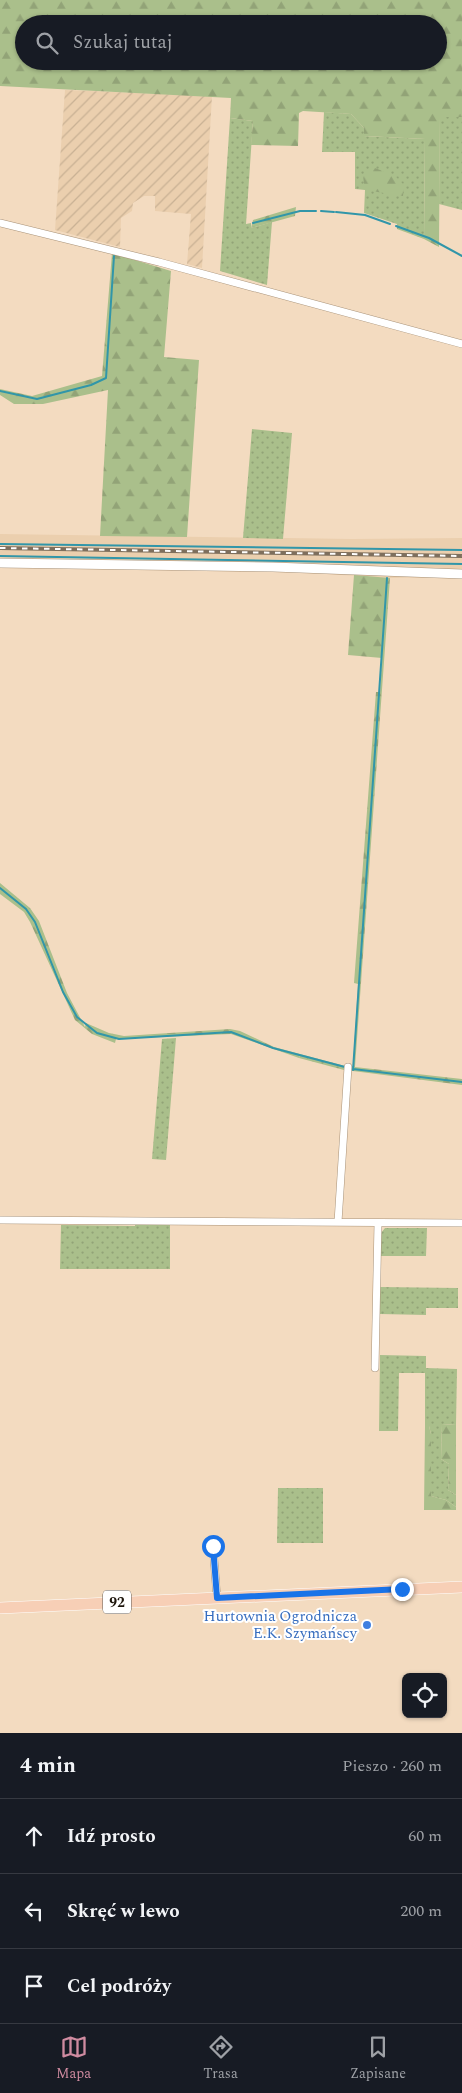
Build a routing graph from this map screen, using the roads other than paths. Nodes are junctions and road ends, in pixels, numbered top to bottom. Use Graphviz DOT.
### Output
graph roads {
  1 [pos="0,223"];
  2 [pos="462,344"];
  3 [pos="0,563"];
  4 [pos="462,574"];
  5 [pos="348,1067"];
  6 [pos="0,1220"];
  7 [pos="338,1222"];
  8 [pos="378,1223"];
  9 [pos="462,1224"];
  10 [pos="375,1368"];
  11 [pos="213,1546"];
  12 [pos="462,1586"];
  13 [pos="217,1598"];
  14 [pos="0,1608"];
  1 -- 2 [label="street"];
  3 -- 4 [label="street"];
  5 -- 7 [label="street"];
  6 -- 7 [label="street"];
  7 -- 8 [label="street"];
  8 -- 9 [label="street"];
  8 -- 10 [label="street"];
  11 -- 13 [label="street"];
  12 -- 13 [label="main road, 92"];
  13 -- 14 [label="main road, 92"];
}
